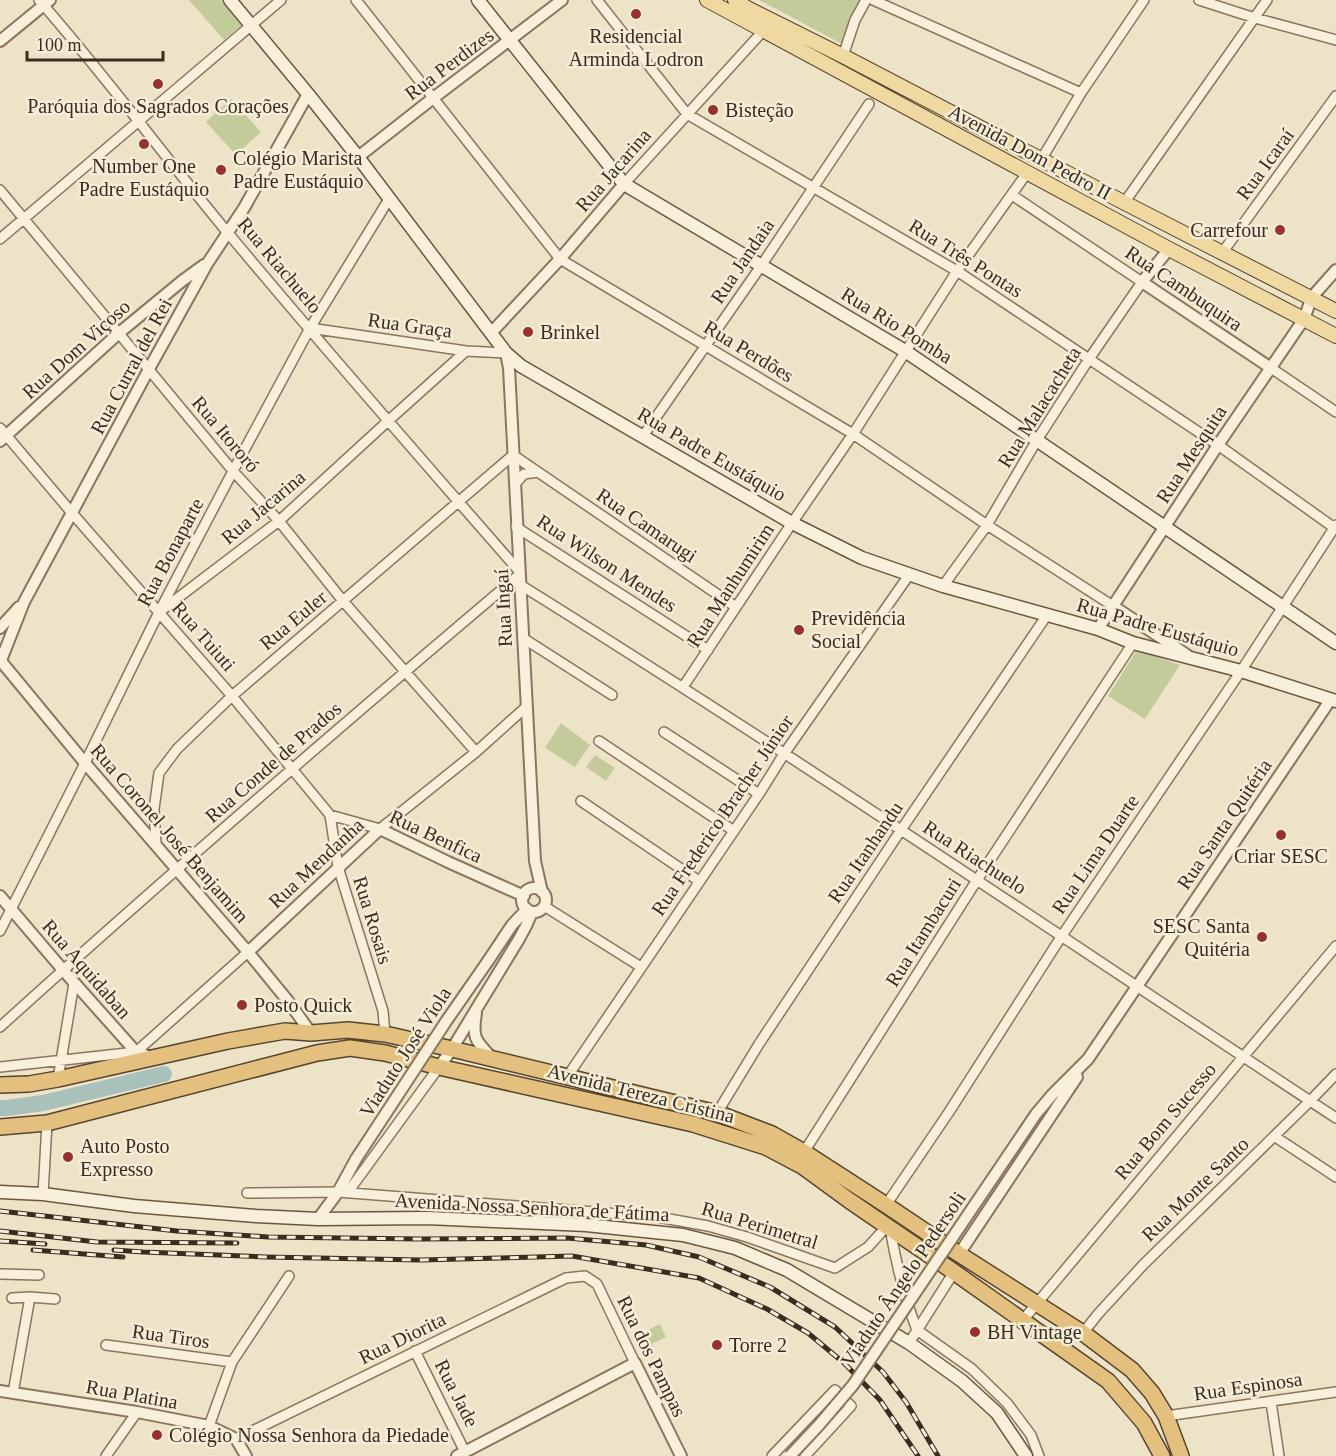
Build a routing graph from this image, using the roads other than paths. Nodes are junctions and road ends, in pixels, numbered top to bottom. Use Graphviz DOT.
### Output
graph roads {
  1 [pos="230,0"];
  2 [pos="281,0"];
  3 [pos="356,0"];
  4 [pos="478,0"];
  5 [pos="562,0"];
  6 [pos="597,0"];
  7 [pos="707,0"];
  8 [pos="735,0"];
  9 [pos="866,0"];
  10 [pos="873,0"];
  11 [pos="1144,0"];
  12 [pos="1199,0"];
  13 [pos="1267,0"];
  14 [pos="44,2"];
  15 [pos="1255,18"];
  16 [pos="252,25"];
  17 [pos="763,31"];
  18 [pos="510,40"];
  19 [pos="1336,40"];
  20 [pos="0,41"];
  21 [pos="843,56"];
  22 [pos="1081,93"];
  23 [pos="308,94"];
  24 [pos="1336,96"];
  25 [pos="432,99"];
  26 [pos="869,104"];
  27 [pos="687,114"];
  28 [pos="139,121"];
  29 [pos="358,158"];
  30 [pos="1041,160"];
  31 [pos="1027,173"];
  32 [pos="624,184"];
  33 [pos="814,187"];
  34 [pos="0,190"];
  35 [pos="1012,195"];
  36 [pos="389,199"];
  37 [pos="1124,203"];
  38 [pos="24,219"];
  39 [pos="228,232"];
  40 [pos="0,239"];
  41 [pos="1168,249"];
  42 [pos="1222,253"];
  43 [pos="560,259"];
  44 [pos="207,264"];
  45 [pos="761,266"];
  46 [pos="1336,270"];
  47 [pos="957,271"];
  48 [pos="1142,282"];
  49 [pos="1312,297"];
  50 [pos="1336,311"];
  51 [pos="1304,319"];
  52 [pos="310,328"];
  53 [pos="119,333"];
  54 [pos="491,333"];
  55 [pos="1336,336"];
  56 [pos="706,346"];
  57 [pos="466,351"];
  58 [pos="905,351"];
  59 [pos="506,353"];
  60 [pos="1089,359"];
  61 [pos="1271,368"];
  62 [pos="149,369"];
  63 [pos="1336,412"];
  64 [pos="388,420"];
  65 [pos="853,434"];
  66 [pos="2,435"];
  67 [pos="643,436"];
  68 [pos="1037,440"];
  69 [pos="1218,445"];
  70 [pos="513,455"];
  71 [pos="233,471"];
  72 [pos="538,472"];
  73 [pos="515,484"];
  74 [pos="458,502"];
  75 [pos="72,513"];
  76 [pos="279,521"];
  77 [pos="792,523"];
  78 [pos="987,525"];
  79 [pos="516,527"];
  80 [pos="1335,527"];
  81 [pos="1165,528"];
  82 [pos="517,545"];
  83 [pos="499,549"];
  84 [pos="909,575"];
  85 [pos="519,577"];
  86 [pos="943,586"];
  87 [pos="343,601"];
  88 [pos="24,602"];
  89 [pos="1113,606"];
  90 [pos="736,607"];
  91 [pos="1283,607"];
  92 [pos="159,612"];
  93 [pos="1047,615"];
  94 [pos="0,628"];
  95 [pos="1098,629"];
  96 [pos="527,641"];
  97 [pos="1133,643"];
  98 [pos="1336,643"];
  99 [pos="708,650"];
  100 [pos="1192,659"];
  101 [pos="0,661"];
  102 [pos="1241,671"];
  103 [pos="405,672"];
  104 [pos="683,687"];
  105 [pos="612,695"];
  106 [pos="232,696"];
  107 [pos="1333,700"];
  108 [pos="526,707"];
  109 [pos="664,732"];
  110 [pos="599,741"];
  111 [pos="476,752"];
  112 [pos="784,754"];
  113 [pos="85,763"];
  114 [pos="293,768"];
  115 [pos="759,794"];
  116 [pos="581,801"];
  117 [pos="330,815"];
  118 [pos="380,829"];
  119 [pos="901,830"];
  120 [pos="734,831"];
  121 [pos="156,844"];
  122 [pos="535,861"];
  123 [pos="338,867"];
  124 [pos="177,869"];
  125 [pos="977,880"];
  126 [pos="699,881"];
  127 [pos="542,891"];
  128 [pos="526,893"];
  129 [pos="0,896"];
  130 [pos="544,906"];
  131 [pos="11,909"];
  132 [pos="529,910"];
  133 [pos="0,931"];
  134 [pos="1061,937"];
  135 [pos="1336,946"];
  136 [pos="248,952"];
  137 [pos="641,967"];
  138 [pos="63,970"];
  139 [pos="74,983"];
  140 [pos="1137,986"];
  141 [pos="478,1007"];
  142 [pos="0,1027"];
  143 [pos="311,1033"];
  144 [pos="386,1034"];
  145 [pos="452,1049"];
  146 [pos="136,1052"];
  147 [pos="1243,1056"];
  148 [pos="154,1058"];
  149 [pos="492,1058"];
  150 [pos="1089,1059"];
  151 [pos="61,1061"];
  152 [pos="0,1067"];
  153 [pos="438,1067"];
  154 [pos="1336,1074"];
  155 [pos="567,1077"];
  156 [pos="58,1078"];
  157 [pos="0,1085"];
  158 [pos="1310,1101"];
  159 [pos="717,1113"];
  160 [pos="1036,1114"];
  161 [pos="1336,1118"];
  162 [pos="47,1123"];
  163 [pos="0,1127"];
  164 [pos="1274,1136"];
  165 [pos="804,1152"];
  166 [pos="1336,1177"];
  167 [pos="0,1192"];
  168 [pos="343,1192"];
  169 [pos="247,1193"];
  170 [pos="43,1194"];
  171 [pos="886,1205"];
  172 [pos="318,1218"];
  173 [pos="889,1227"];
  174 [pos="958,1254"];
  175 [pos="954,1272"];
  176 [pos="0,1274"];
  177 [pos="39,1275"];
  178 [pos="289,1276"];
  179 [pos="585,1276"];
  180 [pos="30,1297"];
  181 [pos="12,1298"];
  182 [pos="55,1299"];
  183 [pos="1036,1303"];
  184 [pos="1023,1320"];
  185 [pos="917,1330"];
  186 [pos="1083,1333"];
  187 [pos="909,1343"];
  188 [pos="105,1345"];
  189 [pos="415,1352"];
  190 [pos="232,1362"];
  191 [pos="635,1363"];
  192 [pos="0,1391"];
  193 [pos="1336,1392"];
  194 [pos="14,1393"];
  195 [pos="1271,1402"];
  196 [pos="137,1412"];
  197 [pos="1166,1416"];
  198 [pos="1144,1423"];
  199 [pos="209,1426"];
  200 [pos="236,1439"];
  201 [pos="461,1454"];
  202 [pos="106,1456"];
  203 [pos="246,1456"];
  204 [pos="681,1456"];
  205 [pos="772,1456"];
  206 [pos="790,1456"];
  207 [pos="805,1456"];
  208 [pos="1026,1456"];
  209 [pos="1039,1456"];
  210 [pos="1154,1456"];
  211 [pos="1162,1456"];
  212 [pos="1180,1456"];
  213 [pos="1188,1456"];
  214 [pos="1279,1456"];
  1 -- 16 [label="main road, Rua Padre Eustáquio"];
  2 -- 16 [label="street"];
  3 -- 25 [label="street, Rua Perdões"];
  4 -- 18 [label="main road, Rua Rio Pomba"];
  5 -- 18 [label="street, Rua Perdizes"];
  6 -- 27 [label="street, Rua Três Pontas"];
  7 -- 17 [label="main road, Avenida Dom Pedro II"];
  8 -- 21 [label="main road, Avenida Dom Pedro II"];
  9 -- 21 [label="street"];
  10 -- 22 [label="street"];
  11 -- 22 [label="street"];
  12 -- 15 [label="street"];
  13 -- 15 [label="street"];
  14 -- 20 [label="street"];
  14 -- 28 [label="street, Rua Riachuelo"];
  15 -- 19 [label="street"];
  15 -- 37 [label="street"];
  16 -- 23 [label="main road, Rua Padre Eustáquio"];
  16 -- 28 [label="street"];
  17 -- 27 [label="street, Rua Jacarina"];
  17 -- 31 [label="main road, Avenida Dom Pedro II"];
  18 -- 25 [label="street, Rua Perdizes"];
  18 -- 32 [label="main road, Rua Rio Pomba"];
  21 -- 30 [label="main road, Avenida Dom Pedro II"];
  22 -- 30 [label="street"];
  23 -- 29 [label="main road, Rua Padre Eustáquio"];
  23 -- 39 [label="street, Rua Curral del Rei"];
  24 -- 42 [label="street, Rua Icaraí"];
  25 -- 29 [label="street, Rua Perdizes"];
  25 -- 43 [label="street, Rua Perdões"];
  26 -- 33 [label="street, Rua Jandaia"];
  27 -- 32 [label="street, Rua Jacarina"];
  27 -- 33 [label="street, Rua Três Pontas"];
  28 -- 38 [label="street"];
  28 -- 39 [label="street, Rua Riachuelo"];
  29 -- 36 [label="main road, Rua Padre Eustáquio"];
  30 -- 37 [label="main road, Avenida Dom Pedro II"];
  31 -- 35 [label="street, Rua Manhumirim"];
  31 -- 41 [label="main road, Avenida Dom Pedro II"];
  32 -- 43 [label="street, Rua Jacarina"];
  32 -- 45 [label="main road, Rua Rio Pomba"];
  33 -- 45 [label="street, Rua Jandaia"];
  33 -- 47 [label="street, Rua Três Pontas"];
  34 -- 38 [label="street, Rua Itororó"];
  35 -- 47 [label="street, Rua Manhumirim"];
  35 -- 48 [label="street, Rua Cambuquira"];
  36 -- 52 [label="street, Rua Bonaparte"];
  36 -- 54 [label="main road, Rua Padre Eustáquio"];
  37 -- 42 [label="main road, Avenida Dom Pedro II"];
  38 -- 40 [label="street"];
  38 -- 53 [label="street, Rua Itororó"];
  39 -- 44 [label="street, Rua Curral del Rei"];
  39 -- 52 [label="street, Rua Riachuelo"];
  41 -- 48 [label="street, Rua Malacacheta"];
  41 -- 51 [label="main road, Avenida Dom Pedro II"];
  42 -- 49 [label="main road, Avenida Dom Pedro II"];
  43 -- 54 [label="street, Rua Jacarina"];
  43 -- 56 [label="street, Rua Perdões"];
  44 -- 53 [label="street, Rua Dom Viçoso"];
  44 -- 62 [label="street, Rua Curral del Rei"];
  45 -- 56 [label="street, Rua Jandaia"];
  45 -- 58 [label="main road, Rua Rio Pomba"];
  46 -- 49 [label="street"];
  47 -- 58 [label="street, Rua Manhumirim"];
  47 -- 60 [label="street, Rua Três Pontas"];
  48 -- 60 [label="street, Rua Malacacheta"];
  48 -- 61 [label="street, Rua Cambuquira"];
  49 -- 50 [label="main road, Avenida Dom Pedro II"];
  49 -- 51 [label="street, Rua Mesquita"];
  51 -- 55 [label="main road, Avenida Dom Pedro II"];
  51 -- 61 [label="street, Rua Mesquita"];
  52 -- 57 [label="street, Rua Graça"];
  52 -- 64 [label="street, Rua Riachuelo"];
  52 -- 71 [label="street, Rua Bonaparte"];
  53 -- 62 [label="street, Rua Itororó"];
  53 -- 66 [label="street, Rua Dom Viçoso"];
  54 -- 59 [label="main road, Rua Padre Eustáquio"];
  56 -- 65 [label="street, Rua Perdões"];
  56 -- 67 [label="street, Rua Jandaia"];
  57 -- 59 [label="street, Rua Graça"];
  57 -- 64 [label="street, Rua Jacarina"];
  58 -- 65 [label="street, Rua Manhumirim"];
  58 -- 68 [label="main road, Rua Rio Pomba"];
  59 -- 67 [label="main road, Rua Padre Eustáquio"];
  59 -- 70 [label="street, Rua Ingaí"];
  60 -- 68 [label="street, Rua Malacacheta"];
  60 -- 69 [label="street, Rua Três Pontas"];
  61 -- 63 [label="street, Rua Cambuquira"];
  61 -- 69 [label="street, Rua Mesquita"];
  62 -- 71 [label="street, Rua Itororó"];
  62 -- 75 [label="street, Rua Curral del Rei"];
  64 -- 74 [label="street, Rua Riachuelo"];
  64 -- 76 [label="street, Rua Jacarina"];
  65 -- 77 [label="street, Rua Manhumirim"];
  65 -- 78 [label="street, Rua Perdões"];
  66 -- 75 [label="street, Rua Tuiuti"];
  67 -- 77 [label="main road, Rua Padre Eustáquio"];
  68 -- 78 [label="street, Rua Malacacheta"];
  68 -- 81 [label="main road, Rua Rio Pomba"];
  69 -- 80 [label="street, Rua Três Pontas"];
  69 -- 81 [label="street, Rua Mesquita"];
  70 -- 72 [label="street, Rua Camarugi"];
  70 -- 73 [label="street, Rua Ingaí"];
  70 -- 74 [label="street, Rua Euler"];
  71 -- 76 [label="street, Rua Itororó"];
  71 -- 92 [label="street, Rua Bonaparte"];
  72 -- 73 [label="street"];
  72 -- 90 [label="street, Rua Camarugi"];
  73 -- 79 [label="street, Rua Ingaí"];
  74 -- 83 [label="street, Rua Riachuelo"];
  74 -- 87 [label="street, Rua Euler"];
  75 -- 88 [label="street, Rua Curral del Rei"];
  75 -- 92 [label="street, Rua Tuiuti"];
  76 -- 87 [label="street, Rua Itororó"];
  76 -- 92 [label="street, Rua Jacarina"];
  77 -- 84 [label="main road, Rua Padre Eustáquio"];
  77 -- 90 [label="street, Rua Manhumirim"];
  78 -- 86 [label="street, Rua Malacacheta"];
  78 -- 89 [label="street, Rua Perdões"];
  79 -- 82 [label="street, Rua Ingaí"];
  79 -- 99 [label="street, Rua Wilson Mendes"];
  80 -- 91 [label="street, Rua Lima Duarte"];
  81 -- 89 [label="street, Rua Mesquita"];
  81 -- 91 [label="main road, Rua Rio Pomba"];
  82 -- 83 [label="street"];
  82 -- 85 [label="street, Rua Ingaí"];
  83 -- 85 [label="street, Rua Riachuelo"];
  84 -- 86 [label="main road, Rua Padre Eustáquio"];
  84 -- 112 [label="street, Rua Frederico Bracher Júnior"];
  85 -- 96 [label="street, Rua Ingaí"];
  85 -- 103 [label="street, Rua Conde de Prados"];
  85 -- 104 [label="street"];
  86 -- 93 [label="main road, Rua Padre Eustáquio"];
  87 -- 103 [label="street, Rua Itororó"];
  87 -- 106 [label="street, Rua Euler"];
  88 -- 94 [label="street"];
  88 -- 101 [label="street, Rua Curral del Rei"];
  89 -- 95 [label="street, Rua Mesquita"];
  89 -- 100 [label="street, Rua Perdões"];
  90 -- 99 [label="street, Rua Manhumirim"];
  91 -- 98 [label="main road, Rua Rio Pomba"];
  91 -- 102 [label="street, Rua Lima Duarte"];
  92 -- 106 [label="street, Rua Tuiuti"];
  92 -- 113 [label="street, Rua Bonaparte"];
  93 -- 95 [label="main road, Rua Padre Eustáquio"];
  93 -- 119 [label="street, Rua Itanhandu"];
  95 -- 97 [label="main road, Rua Padre Eustáquio"];
  96 -- 105 [label="street"];
  96 -- 108 [label="street, Rua Ingaí"];
  97 -- 100 [label="main road, Rua Padre Eustáquio"];
  97 -- 125 [label="street, Rua Itambacuri"];
  99 -- 104 [label="street, Rua Manhumirim"];
  100 -- 102 [label="main road, Rua Padre Eustáquio"];
  101 -- 113 [label="street, Rua Coronel José Benjamim"];
  102 -- 107 [label="main road, Rua Padre Eustáquio"];
  102 -- 134 [label="street, Rua Lima Duarte"];
  103 -- 111 [label="street, Rua Itororó"];
  103 -- 114 [label="street, Rua Conde de Prados"];
  104 -- 112 [label="street, Rua Riachuelo"];
  106 -- 114 [label="street, Rua Tuiuti"];
  106 -- 121 [label="street, Rua Euler"];
  107 -- 140 [label="street, Rua Santa Quitéria"];
  108 -- 111 [label="street, Rua Mendanha"];
  108 -- 122 [label="street, Rua Ingaí"];
  109 -- 115 [label="street"];
  110 -- 120 [label="street"];
  111 -- 118 [label="street, Rua Mendanha"];
  112 -- 115 [label="street, Rua Frederico Bracher Júnior"];
  112 -- 119 [label="street, Rua Riachuelo"];
  113 -- 121 [label="street, Rua Coronel José Benjamim"];
  113 -- 131 [label="street, Rua Bonaparte"];
  114 -- 117 [label="street, Rua Tuiuti"];
  114 -- 124 [label="street, Rua Conde de Prados"];
  115 -- 120 [label="street, Rua Frederico Bracher Júnior"];
  116 -- 126 [label="street"];
  117 -- 118 [label="street, Rua Benfica"];
  117 -- 123 [label="street, Rua Rosais"];
  118 -- 123 [label="street, Rua Mendanha"];
  118 -- 128 [label="street, Rua Benfica"];
  119 -- 125 [label="street, Rua Riachuelo"];
  119 -- 159 [label="street, Rua Itanhandu"];
  120 -- 126 [label="street, Rua Frederico Bracher Júnior"];
  121 -- 124 [label="street, Rua Coronel José Benjamim"];
  122 -- 127 [label="street, Rua Ingaí"];
  122 -- 128 [label="street, Rua Ingaí"];
  123 -- 136 [label="street, Rua Mendanha"];
  123 -- 144 [label="street, Rua Rosais"];
  124 -- 136 [label="street, Rua Coronel José Benjamim"];
  124 -- 138 [label="street, Rua Conde de Prados"];
  125 -- 134 [label="street, Rua Riachuelo"];
  125 -- 165 [label="street, Rua Itambacuri"];
  126 -- 137 [label="street, Rua Frederico Bracher Júnior"];
  127 -- 128 [label="street"];
  127 -- 130 [label="street"];
  128 -- 132 [label="street"];
  129 -- 131 [label="street, Rua Aquidaban"];
  130 -- 132 [label="street"];
  130 -- 137 [label="street"];
  131 -- 133 [label="street, Rua Bonaparte"];
  131 -- 138 [label="street, Rua Aquidaban"];
  132 -- 141 [label="street"];
  132 -- 168 [label="street, Viaduto José Viola, bridge"];
  134 -- 140 [label="street, Rua Riachuelo"];
  134 -- 171 [label="street, Rua Lima Duarte"];
  135 -- 147 [label="street, Rua Bom Sucesso"];
  136 -- 143 [label="street, Rua Coronel José Benjamim"];
  136 -- 146 [label="street, Rua Mendanha"];
  137 -- 155 [label="street, Rua Frederico Bracher Júnior"];
  138 -- 139 [label="street, Rua Aquidaban"];
  138 -- 142 [label="street, Rua Conde de Prados"];
  139 -- 146 [label="street, Rua Aquidaban"];
  139 -- 151 [label="street"];
  140 -- 147 [label="street, Rua Riachuelo"];
  140 -- 150 [label="street, Rua Santa Quitéria"];
  141 -- 145 [label="street"];
  141 -- 149 [label="street"];
  143 -- 144 [label="highway, Avenida Tereza Cristina"];
  143 -- 148 [label="highway, Avenida Tereza Cristina"];
  144 -- 145 [label="highway, Avenida Tereza Cristina"];
  145 -- 149 [label="highway, Avenida Tereza Cristina"];
  145 -- 153 [label="street"];
  146 -- 148 [label="street, Rua Aquidaban"];
  146 -- 151 [label="street"];
  147 -- 158 [label="street, Rua Riachuelo"];
  147 -- 183 [label="street, Rua Bom Sucesso"];
  148 -- 156 [label="highway, Avenida Tereza Cristina"];
  149 -- 155 [label="highway, Avenida Tereza Cristina"];
  150 -- 160 [label="street, Rua Santa Quitéria"];
  150 -- 174 [label="street, Rua Santa Quitéria"];
  151 -- 152 [label="street"];
  151 -- 156 [label="street"];
  153 -- 162 [label="highway, Avenida Tereza Cristina"];
  153 -- 168 [label="street"];
  153 -- 173 [label="highway, Avenida Tereza Cristina"];
  154 -- 158 [label="street, Rua Monte Santo"];
  155 -- 159 [label="highway, Avenida Tereza Cristina"];
  156 -- 157 [label="highway, Avenida Tereza Cristina"];
  158 -- 161 [label="street, Rua Riachuelo"];
  158 -- 164 [label="street, Rua Monte Santo"];
  159 -- 165 [label="highway, Avenida Tereza Cristina"];
  160 -- 206 [label="street, Viaduto Ângelo Pedersoli, bridge"];
  162 -- 163 [label="highway, Avenida Tereza Cristina"];
  162 -- 170 [label="street"];
  164 -- 166 [label="street"];
  164 -- 186 [label="street, Rua Monte Santo"];
  165 -- 171 [label="highway, Avenida Tereza Cristina"];
  167 -- 170 [label="main road, Avenida Nossa Senhora de Fátima"];
  168 -- 169 [label="street, Rua Perimetral"];
  168 -- 172 [label="street, Viaduto José Viola"];
  168 -- 173 [label="street, Rua Perimetral"];
  170 -- 172 [label="main road, Avenida Nossa Senhora de Fátima"];
  171 -- 174 [label="highway, Avenida Tereza Cristina"];
  172 -- 187 [label="main road, Avenida Nossa Senhora de Fátima"];
  173 -- 175 [label="highway, Avenida Tereza Cristina"];
  173 -- 185 [label="street"];
  174 -- 183 [label="highway, Avenida Tereza Cristina"];
  175 -- 184 [label="highway, Avenida Tereza Cristina"];
  175 -- 185 [label="street"];
  176 -- 177 [label="street"];
  178 -- 190 [label="street"];
  179 -- 189 [label="street, Rua Diorita"];
  179 -- 191 [label="street, Rua dos Pampas"];
  180 -- 181 [label="street"];
  180 -- 182 [label="street"];
  180 -- 194 [label="street"];
  183 -- 184 [label="street, Rua Bom Sucesso"];
  183 -- 186 [label="highway, Avenida Tereza Cristina"];
  184 -- 198 [label="highway, Avenida Tereza Cristina"];
  185 -- 187 [label="street"];
  185 -- 209 [label="street"];
  186 -- 197 [label="highway, Avenida Tereza Cristina"];
  187 -- 208 [label="main road, Avenida Nossa Senhora de Fátima"];
  188 -- 190 [label="street, Rua Tiros"];
  189 -- 200 [label="street, Rua Diorita"];
  189 -- 201 [label="street, Rua Jade"];
  190 -- 199 [label="street"];
  191 -- 201 [label="street"];
  191 -- 204 [label="street, Rua dos Pampas"];
  192 -- 194 [label="street, Rua Platina"];
  193 -- 195 [label="street, Rua Espinosa"];
  194 -- 196 [label="street, Rua Platina"];
  195 -- 197 [label="street, Rua Espinosa"];
  195 -- 214 [label="street"];
  196 -- 199 [label="street, Rua Platina"];
  196 -- 202 [label="street"];
  197 -- 212 [label="highway, Avenida Tereza Cristina"];
  197 -- 213 [label="main road, Avenida Tereza Cristina"];
  198 -- 210 [label="main road, Avenida Tereza Cristina"];
  198 -- 211 [label="highway, Avenida Tereza Cristina"];
  199 -- 200 [label="street, Rua Platina"];
  200 -- 203 [label="street"];
  205 -- 207 [label="street"];
}
